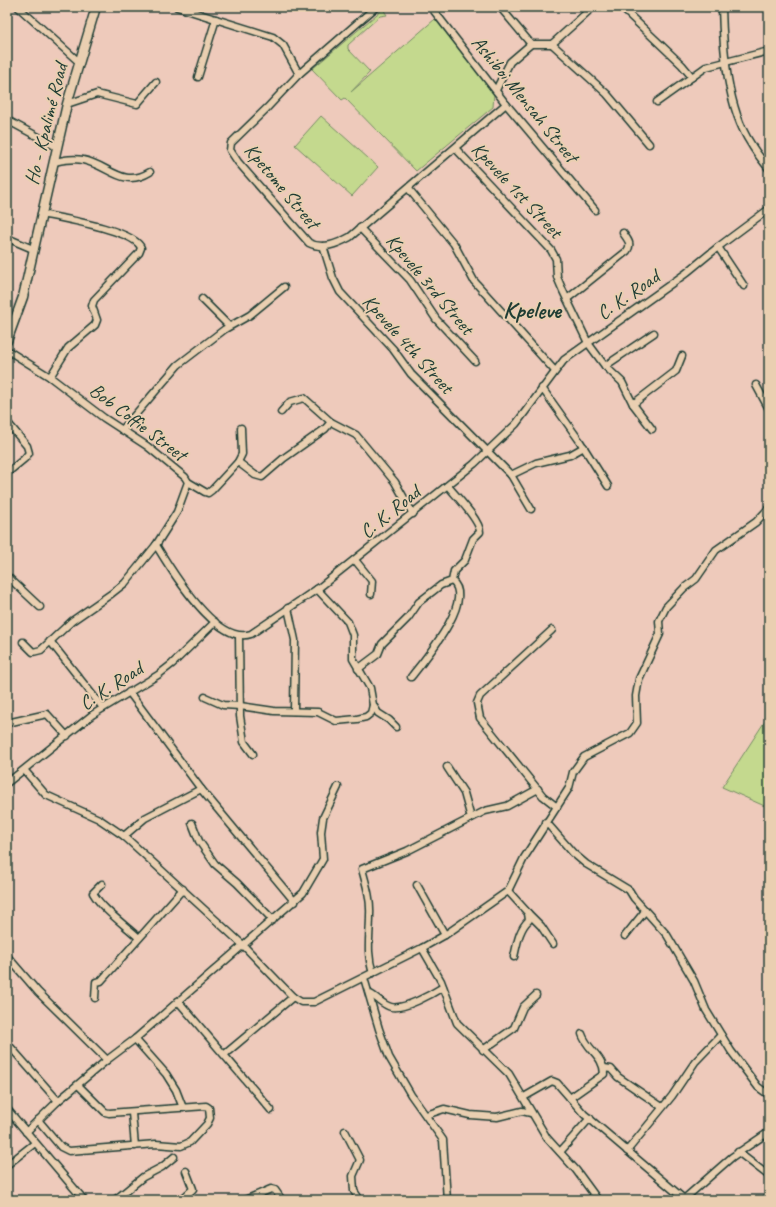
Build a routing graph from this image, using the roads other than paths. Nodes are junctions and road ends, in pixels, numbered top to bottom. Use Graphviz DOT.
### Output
graph roads {
  1 [pos="18,7"];
  2 [pos="96,7"];
  3 [pos="177,7"];
  4 [pos="376,7"];
  5 [pos="431,7"];
  6 [pos="500,7"];
  7 [pos="594,7"];
  8 [pos="621,7"];
  9 [pos="722,7"];
  10 [pos="216,19"];
  11 [pos="532,44"];
  12 [pos="552,44"];
  13 [pos="769,51"];
  14 [pos="79,62"];
  15 [pos="725,62"];
  16 [pos="300,74"];
  17 [pos="198,77"];
  18 [pos="692,77"];
  19 [pos="156,82"];
  20 [pos="496,90"];
  21 [pos="657,102"];
  22 [pos="67,104"];
  23 [pos="506,104"];
  24 [pos="7,120"];
  25 [pos="649,144"];
  26 [pos="57,147"];
  27 [pos="456,148"];
  28 [pos="54,162"];
  29 [pos="769,169"];
  30 [pos="150,172"];
  31 [pos="408,188"];
  32 [pos="769,209"];
  33 [pos="595,210"];
  34 [pos="42,214"];
  35 [pos="360,228"];
  36 [pos="623,233"];
  37 [pos="7,238"];
  38 [pos="323,246"];
  39 [pos="718,247"];
  40 [pos="33,249"];
  41 [pos="744,286"];
  42 [pos="284,287"];
  43 [pos="202,299"];
  44 [pos="566,299"];
  45 [pos="229,326"];
  46 [pos="654,333"];
  47 [pos="7,341"];
  48 [pos="588,343"];
  49 [pos="7,350"];
  50 [pos="682,356"];
  51 [pos="475,361"];
  52 [pos="604,366"];
  53 [pos="555,371"];
  54 [pos="50,377"];
  55 [pos="756,384"];
  56 [pos="542,388"];
  57 [pos="633,404"];
  58 [pos="769,408"];
  59 [pos="281,412"];
  60 [pos="7,422"];
  61 [pos="331,422"];
  62 [pos="241,428"];
  63 [pos="652,429"];
  64 [pos="122,430"];
  65 [pos="584,447"];
  66 [pos="488,452"];
  67 [pos="238,462"];
  68 [pos="7,473"];
  69 [pos="511,475"];
  70 [pos="188,482"];
  71 [pos="448,486"];
  72 [pos="608,486"];
  73 [pos="769,508"];
  74 [pos="531,509"];
  75 [pos="413,514"];
  76 [pos="156,545"];
  77 [pos="355,560"];
  78 [pos="7,576"];
  79 [pos="452,582"];
  80 [pos="317,589"];
  81 [pos="371,594"];
  82 [pos="40,607"];
  83 [pos="288,608"];
  84 [pos="215,622"];
  85 [pos="552,630"];
  86 [pos="239,636"];
  87 [pos="50,641"];
  88 [pos="23,642"];
  89 [pos="358,668"];
  90 [pos="411,677"];
  91 [pos="129,692"];
  92 [pos="205,697"];
  93 [pos="373,705"];
  94 [pos="240,706"];
  95 [pos="103,708"];
  96 [pos="294,711"];
  97 [pos="7,722"];
  98 [pos="396,727"];
  99 [pos="67,736"];
  100 [pos="253,754"];
  101 [pos="447,767"];
  102 [pos="25,771"];
  103 [pos="7,784"];
  104 [pos="338,787"];
  105 [pos="201,789"];
  106 [pos="538,789"];
  107 [pos="557,807"];
  108 [pos="471,818"];
  109 [pos="546,822"];
  110 [pos="192,824"];
  111 [pos="124,836"];
  112 [pos="102,884"];
  113 [pos="417,885"];
  114 [pos="183,889"];
  115 [pos="508,891"];
  116 [pos="295,902"];
  117 [pos="645,911"];
  118 [pos="528,913"];
  119 [pos="273,920"];
  120 [pos="445,936"];
  121 [pos="625,936"];
  122 [pos="139,938"];
  123 [pos="553,944"];
  124 [pos="243,945"];
  125 [pos="422,948"];
  126 [pos="7,956"];
  127 [pos="514,957"];
  128 [pos="373,973"];
  129 [pos="364,978"];
  130 [pos="443,986"];
  131 [pos="370,994"];
  132 [pos="536,995"];
  133 [pos="294,997"];
  134 [pos="95,998"];
  135 [pos="178,1001"];
  136 [pos="582,1034"];
  137 [pos="721,1035"];
  138 [pos="135,1039"];
  139 [pos="7,1042"];
  140 [pos="483,1050"];
  141 [pos="225,1054"];
  142 [pos="107,1060"];
  143 [pos="604,1068"];
  144 [pos="78,1085"];
  145 [pos="769,1096"];
  146 [pos="524,1097"];
  147 [pos="570,1098"];
  148 [pos="58,1101"];
  149 [pos="662,1107"];
  150 [pos="183,1108"];
  151 [pos="7,1109"];
  152 [pos="271,1110"];
  153 [pos="132,1113"];
  154 [pos="531,1113"];
  155 [pos="426,1115"];
  156 [pos="590,1118"];
  157 [pos="38,1120"];
  158 [pos="345,1131"];
  159 [pos="26,1132"];
  160 [pos="769,1132"];
  161 [pos="35,1143"];
  162 [pos="135,1146"];
  163 [pos="627,1151"];
  164 [pos="560,1152"];
  165 [pos="738,1152"];
  166 [pos="174,1157"];
  167 [pos="7,1165"];
  168 [pos="186,1171"];
  169 [pos="769,1176"];
  170 [pos="84,1200"];
  171 [pos="115,1200"];
  172 [pos="181,1200"];
  173 [pos="244,1200"];
  174 [pos="282,1200"];
  175 [pos="360,1200"];
  176 [pos="447,1200"];
  177 [pos="598,1200"];
  178 [pos="683,1200"];
  1 -- 14 [label="street"];
  2 -- 14 [label="main road, Ho - Kpalimé Road"];
  3 -- 10 [label="street"];
  4 -- 16 [label="street"];
  5 -- 20 [label="street, Ashiboi Mensah Street"];
  6 -- 11 [label="street"];
  7 -- 12 [label="street"];
  8 -- 18 [label="street"];
  9 -- 15 [label="street"];
  10 -- 16 [label="street"];
  10 -- 17 [label="street"];
  11 -- 12 [label="street"];
  11 -- 20 [label="street"];
  12 -- 25 [label="street"];
  13 -- 15 [label="street"];
  14 -- 22 [label="main road, Ho - Kpalimé Road"];
  15 -- 18 [label="street"];
  15 -- 29 [label="street"];
  16 -- 38 [label="street, Kpetome Street"];
  18 -- 21 [label="street"];
  19 -- 22 [label="street"];
  20 -- 23 [label="street, Ashiboi Mensah Street"];
  22 -- 26 [label="main road, Ho - Kpalimé Road"];
  23 -- 27 [label="street, Kpetome Street"];
  23 -- 33 [label="street, Ashiboi Mensah Street"];
  24 -- 26 [label="street"];
  26 -- 28 [label="main road, Ho - Kpalimé Road"];
  27 -- 31 [label="street, Kpetome Street"];
  27 -- 44 [label="street, Kpevele 1st Street"];
  28 -- 30 [label="street"];
  28 -- 34 [label="main road, Ho - Kpalimé Road"];
  31 -- 35 [label="street, Kpetome Street"];
  31 -- 53 [label="street"];
  32 -- 39 [label="street, C. K. Road"];
  34 -- 40 [label="main road, Ho - Kpalimé Road"];
  34 -- 54 [label="street"];
  35 -- 38 [label="street, Kpetome Street"];
  35 -- 51 [label="street, Kpevele 3rd Street"];
  36 -- 44 [label="street"];
  37 -- 40 [label="street"];
  38 -- 66 [label="street, Kpevele 4th Street"];
  39 -- 41 [label="street"];
  39 -- 48 [label="street, C. K. Road"];
  40 -- 47 [label="main road, Ho - Kpalimé Road"];
  42 -- 45 [label="street"];
  43 -- 45 [label="street"];
  44 -- 48 [label="street, Kpevele 1st Street"];
  45 -- 64 [label="street"];
  46 -- 52 [label="street"];
  48 -- 52 [label="street, Kpevele 1st Street"];
  48 -- 53 [label="street, C. K. Road"];
  49 -- 54 [label="street, Bob Coffie Street"];
  50 -- 57 [label="street"];
  52 -- 57 [label="street, Kpevele 1st Street"];
  53 -- 56 [label="street, C. K. Road"];
  54 -- 64 [label="street, Bob Coffie Street"];
  55 -- 58 [label="street"];
  56 -- 65 [label="street"];
  56 -- 66 [label="street, C. K. Road"];
  57 -- 63 [label="street, Kpevele 1st Street"];
  59 -- 61 [label="street"];
  60 -- 68 [label="street"];
  61 -- 67 [label="street"];
  61 -- 75 [label="street"];
  62 -- 67 [label="street"];
  64 -- 70 [label="street, Bob Coffie Street"];
  65 -- 69 [label="street"];
  65 -- 72 [label="street"];
  66 -- 69 [label="street, Kpevele 4th Street"];
  66 -- 71 [label="street, C. K. Road"];
  67 -- 70 [label="street"];
  69 -- 74 [label="street, Kpevele 4th Street"];
  70 -- 76 [label="street, Bob Coffie Street"];
  71 -- 75 [label="street, C. K. Road"];
  71 -- 79 [label="street"];
  73 -- 107 [label="street"];
  75 -- 77 [label="street, C. K. Road"];
  76 -- 84 [label="street"];
  76 -- 87 [label="street, Bob Coffie Street"];
  77 -- 80 [label="street, C. K. Road"];
  77 -- 81 [label="street"];
  78 -- 82 [label="street"];
  79 -- 89 [label="street"];
  79 -- 90 [label="street"];
  80 -- 83 [label="street, C. K. Road"];
  80 -- 89 [label="street"];
  83 -- 86 [label="street, C. K. Road"];
  83 -- 96 [label="street"];
  84 -- 86 [label="street"];
  84 -- 91 [label="street, C. K. Road"];
  85 -- 106 [label="street"];
  86 -- 94 [label="street"];
  87 -- 88 [label="street, Bob Coffie Street"];
  87 -- 95 [label="street"];
  89 -- 93 [label="street"];
  91 -- 95 [label="street, C. K. Road"];
  91 -- 105 [label="street"];
  92 -- 94 [label="street"];
  93 -- 96 [label="street"];
  93 -- 98 [label="street"];
  94 -- 96 [label="street"];
  94 -- 100 [label="street"];
  95 -- 99 [label="street, C. K. Road"];
  97 -- 99 [label="street"];
  99 -- 102 [label="street, C. K. Road"];
  101 -- 108 [label="street"];
  102 -- 103 [label="street, C. K. Road"];
  102 -- 111 [label="street"];
  104 -- 116 [label="street"];
  105 -- 111 [label="street"];
  105 -- 116 [label="street"];
  106 -- 107 [label="street"];
  106 -- 108 [label="street"];
  107 -- 109 [label="street"];
  108 -- 128 [label="street"];
  109 -- 115 [label="street"];
  109 -- 117 [label="street"];
  110 -- 119 [label="street"];
  111 -- 114 [label="street"];
  112 -- 122 [label="street"];
  113 -- 120 [label="street"];
  114 -- 122 [label="street"];
  114 -- 124 [label="street"];
  115 -- 118 [label="street"];
  115 -- 120 [label="street"];
  116 -- 119 [label="street"];
  117 -- 121 [label="street"];
  117 -- 137 [label="street"];
  118 -- 123 [label="street"];
  118 -- 127 [label="street"];
  119 -- 124 [label="street"];
  120 -- 125 [label="street"];
  122 -- 134 [label="street"];
  124 -- 133 [label="street"];
  124 -- 135 [label="street"];
  125 -- 128 [label="street"];
  125 -- 130 [label="street"];
  126 -- 142 [label="street"];
  128 -- 129 [label="street"];
  129 -- 131 [label="street"];
  129 -- 133 [label="street"];
  130 -- 131 [label="street"];
  130 -- 140 [label="street"];
  131 -- 155 [label="street"];
  132 -- 140 [label="street"];
  133 -- 141 [label="street"];
  135 -- 138 [label="street"];
  135 -- 141 [label="street"];
  136 -- 143 [label="street"];
  137 -- 145 [label="street"];
  137 -- 149 [label="street"];
  138 -- 142 [label="street"];
  138 -- 150 [label="street"];
  139 -- 148 [label="street"];
  140 -- 146 [label="street"];
  141 -- 152 [label="street"];
  142 -- 144 [label="street"];
  143 -- 147 [label="street"];
  143 -- 149 [label="street"];
  144 -- 148 [label="street"];
  144 -- 153 [label="street"];
  146 -- 147 [label="street"];
  146 -- 154 [label="street"];
  147 -- 156 [label="street"];
  148 -- 157 [label="street"];
  149 -- 163 [label="street"];
  150 -- 153 [label="street"];
  150 -- 162 [label="street"];
  151 -- 159 [label="street"];
  153 -- 162 [label="street"];
  154 -- 155 [label="street"];
  154 -- 164 [label="street"];
  155 -- 176 [label="street"];
  156 -- 163 [label="street"];
  156 -- 164 [label="street"];
  157 -- 159 [label="street"];
  157 -- 162 [label="street"];
  158 -- 175 [label="street"];
  159 -- 161 [label="street"];
  160 -- 165 [label="street"];
  161 -- 167 [label="street"];
  161 -- 170 [label="street"];
  163 -- 178 [label="street"];
  164 -- 177 [label="street"];
  165 -- 169 [label="street"];
  165 -- 178 [label="street"];
  166 -- 171 [label="street"];
  168 -- 172 [label="street"];
  173 -- 174 [label="street"];
}
